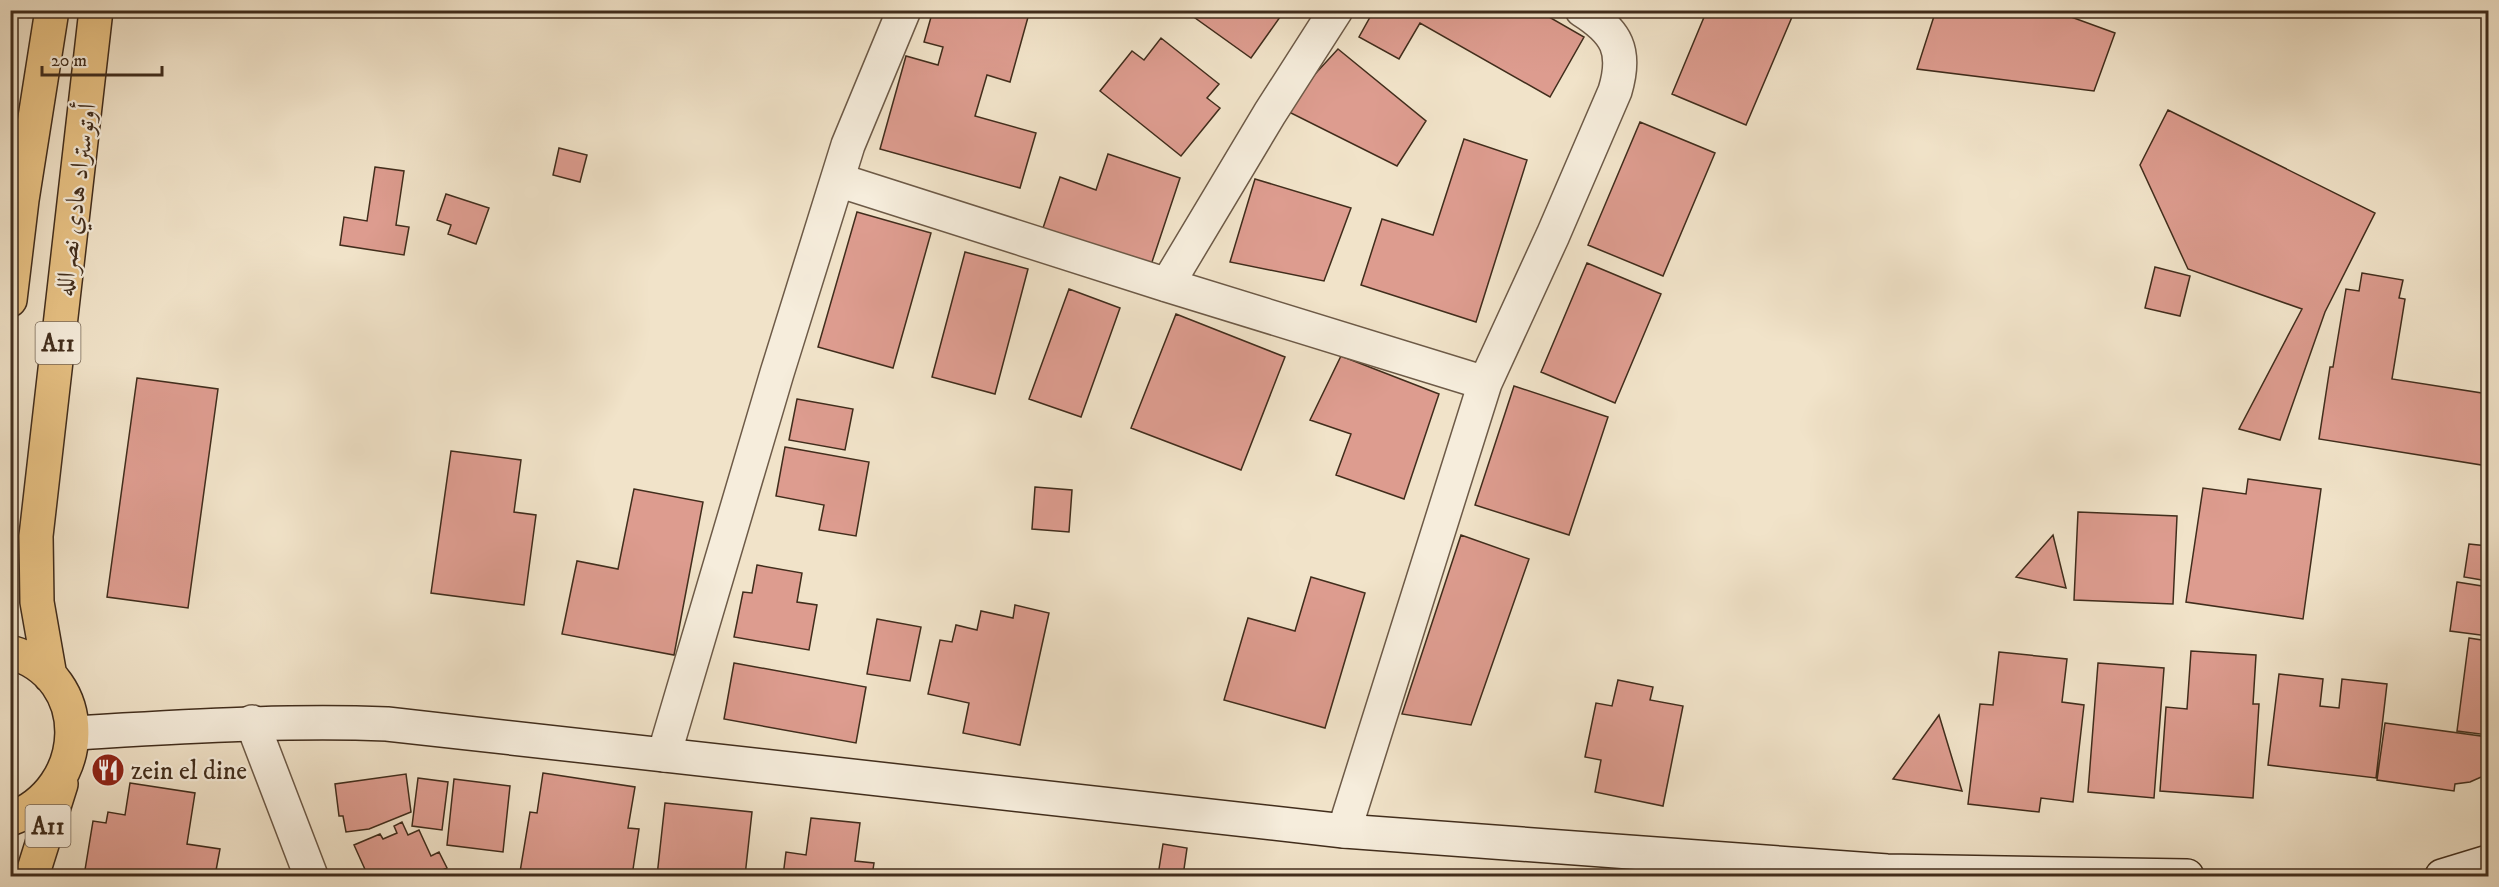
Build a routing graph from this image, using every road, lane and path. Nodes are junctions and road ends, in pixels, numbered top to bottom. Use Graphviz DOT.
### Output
graph roads {
  1 [pos="52,10"];
  2 [pos="96,10"];
  3 [pos="904,10"];
  4 [pos="1336,10"];
  5 [pos="1582,10"];
  6 [pos="838,180"];
  7 [pos="16,199"];
  8 [pos="1167,285"];
  9 [pos="10,300"];
  10 [pos="1485,383"];
  11 [pos="10,652"];
  12 [pos="50,676"];
  13 [pos="252,722"];
  14 [pos="73,733"];
  15 [pos="664,755"];
  16 [pos="64,775"];
  17 [pos="10,819"];
  18 [pos="1344,831"];
  19 [pos="2488,861"];
  20 [pos="1886,874"];
  21 [pos="32,876"];
  22 [pos="312,876"];
  23 [pos="2187,876"];
  24 [pos="2442,876"];
  1 -- 7 [label="highway, أوتوستراد هادي نصرالله / A11"];
  2 -- 12 [label="highway, أوتوستراد هادي نصرالله / A11"];
  3 -- 6 [label="street"];
  4 -- 8 [label="street"];
  5 -- 10 [label="street"];
  6 -- 8 [label="street"];
  6 -- 15 [label="street"];
  7 -- 9 [label="highway, أوتوستراد هادي نصرالله / A11"];
  8 -- 10 [label="street"];
  10 -- 18 [label="street"];
  11 -- 12 [label="highway, A11"];
  12 -- 14 [label="highway, A11"];
  13 -- 14 [label="street"];
  13 -- 15 [label="street"];
  13 -- 22 [label="street"];
  14 -- 16 [label="highway, A11"];
  15 -- 18 [label="street"];
  16 -- 17 [label="highway, A11"];
  16 -- 21 [label="highway, A11"];
  18 -- 20 [label="street"];
  19 -- 24 [label="street"];
  20 -- 23 [label="street"];
}
